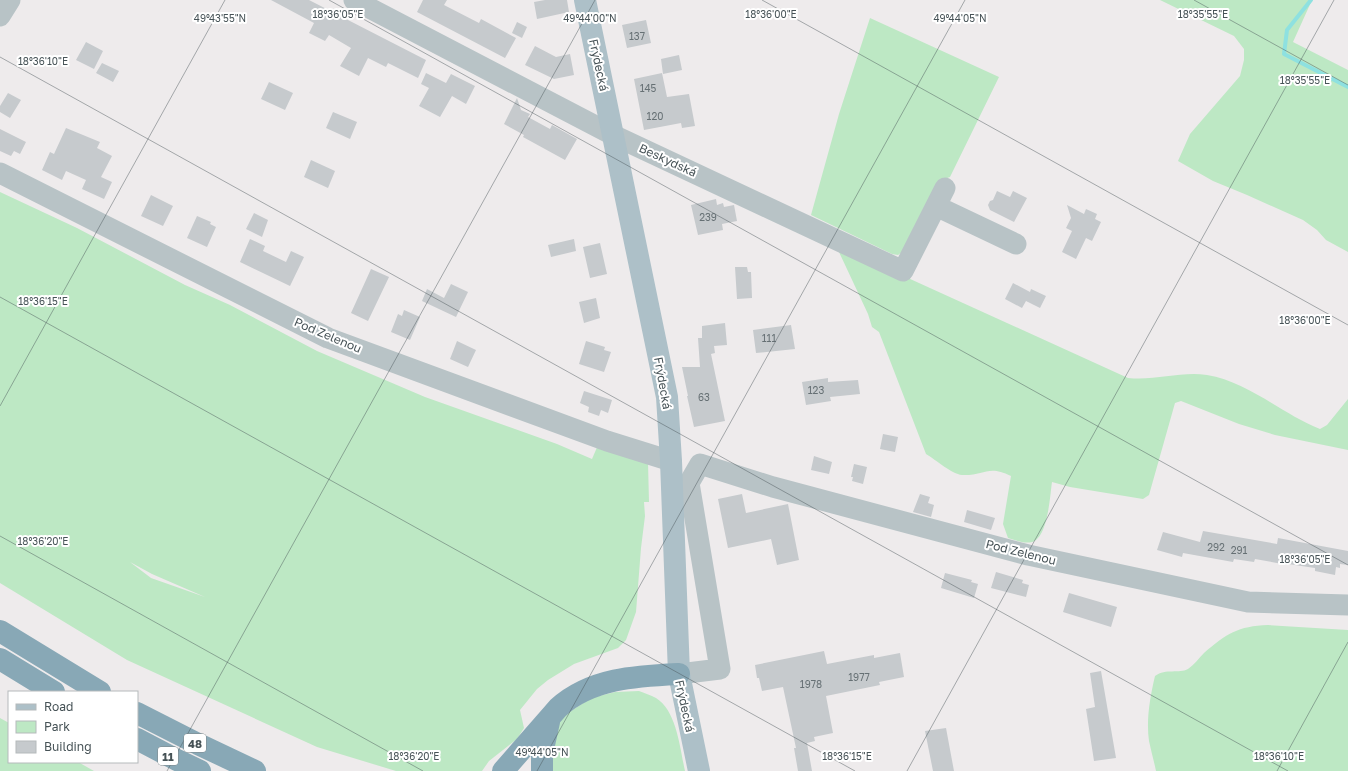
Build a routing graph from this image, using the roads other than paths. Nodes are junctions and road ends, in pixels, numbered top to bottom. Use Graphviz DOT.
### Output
graph roads {
  1 [pos="10,0"];
  2 [pos="354,0"];
  3 [pos="585,0"];
  4 [pos="0,16"];
  5 [pos="613,135"];
  6 [pos="0,173"];
  7 [pos="1016,244"];
  8 [pos="671,461"];
  9 [pos="1348,605"];
  10 [pos="0,631"];
  11 [pos="0,659"];
  12 [pos="679,674"];
  13 [pos="52,691"];
  14 [pos="98,691"];
  15 [pos="138,713"];
  16 [pos="550,718"];
  17 [pos="138,740"];
  18 [pos="200,771"];
  19 [pos="255,771"];
  20 [pos="503,771"];
  21 [pos="542,771"];
  22 [pos="699,771"];
  1 -- 4 [label="street"];
  2 -- 5 [label="street, Beskydská"];
  3 -- 5 [label="main road, Frýdecká"];
  5 -- 7 [label="street, Beskydská"];
  5 -- 8 [label="main road, Frýdecká"];
  6 -- 8 [label="street, Pod Zelenou"];
  8 -- 12 [label="main road, Frýdecká"];
  9 -- 12 [label="street, Pod Zelenou"];
  10 -- 14 [label="highway"];
  11 -- 13 [label="highway"];
  12 -- 16 [label="highway"];
  12 -- 22 [label="main road, Frýdecká"];
  15 -- 19 [label="highway, 48"];
  16 -- 20 [label="highway"];
  16 -- 21 [label="highway"];
  17 -- 18 [label="highway, 11"];
}
